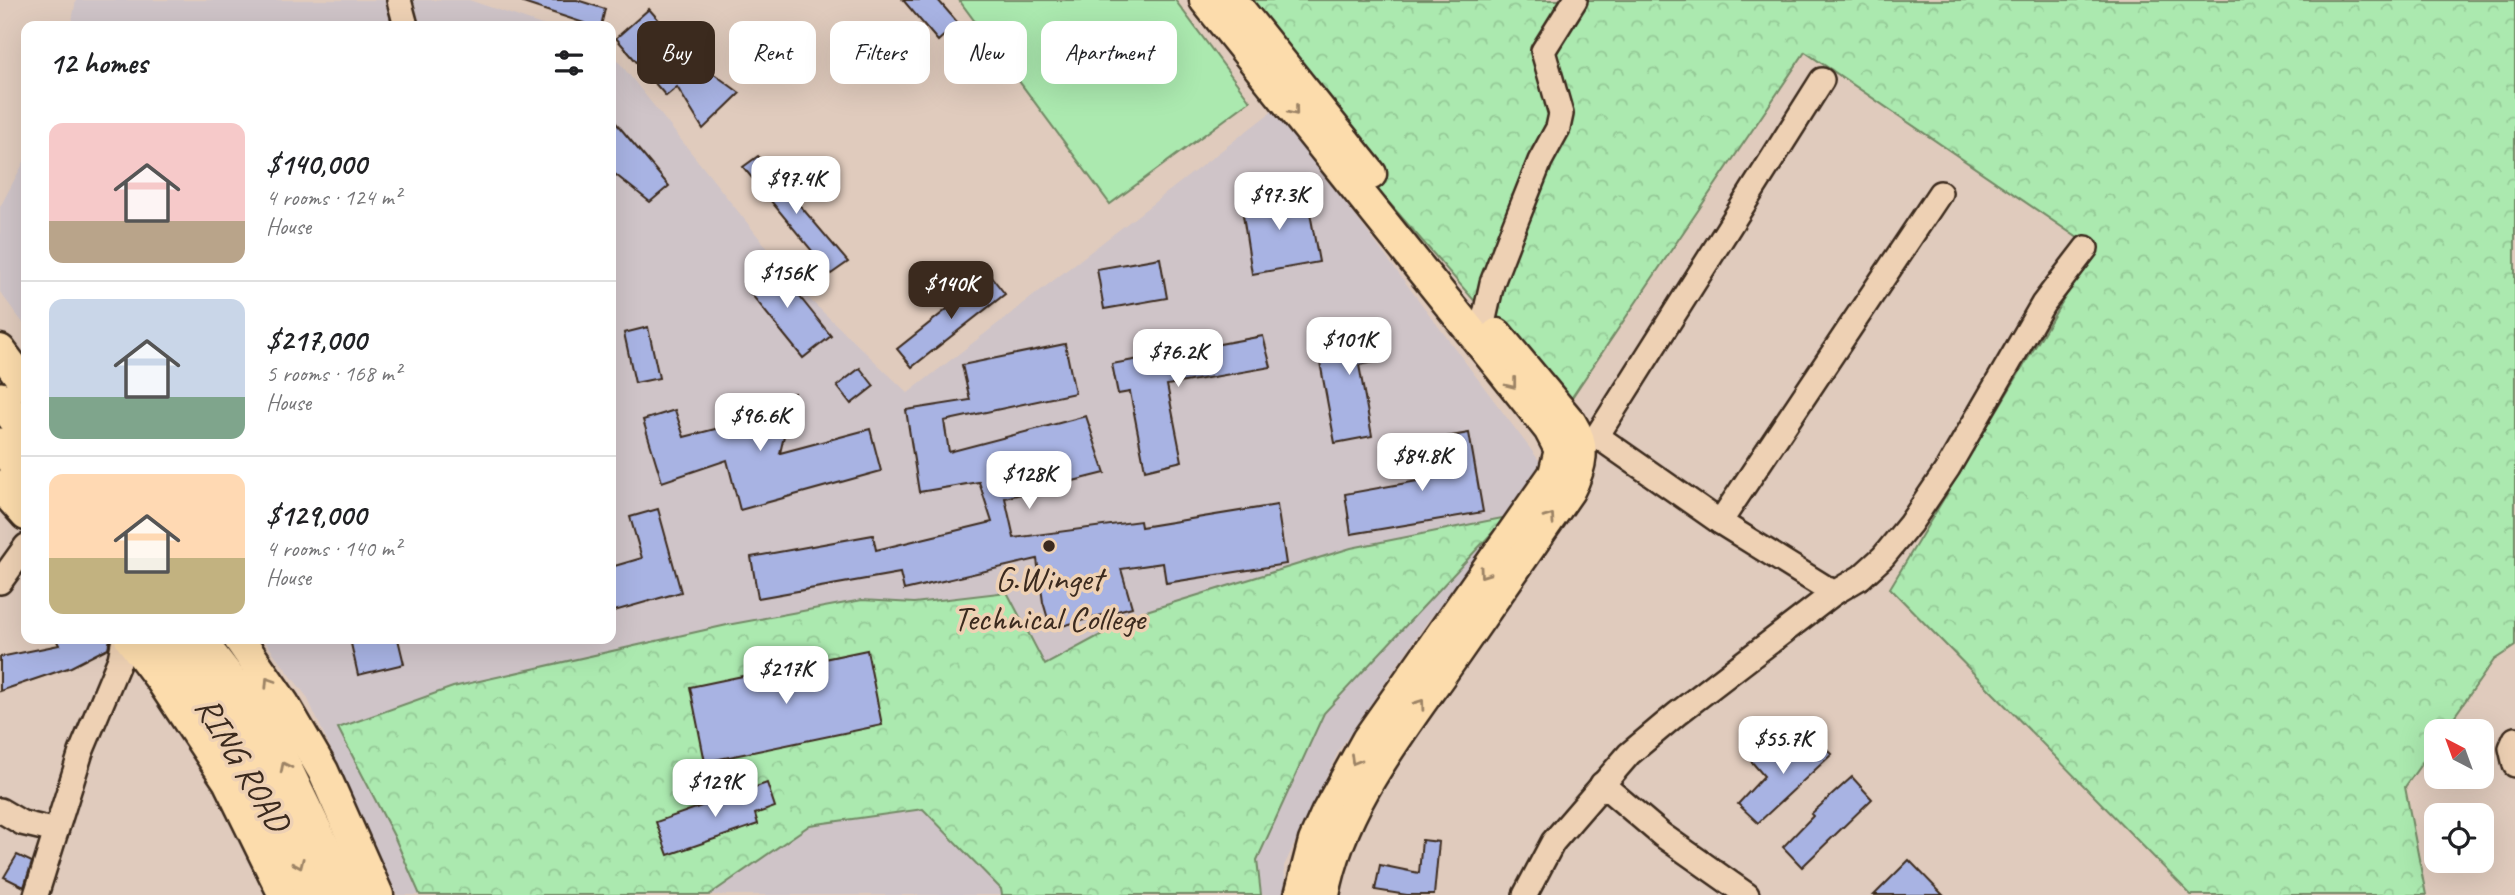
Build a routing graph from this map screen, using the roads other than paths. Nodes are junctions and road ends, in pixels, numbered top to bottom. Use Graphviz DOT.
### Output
graph roads {
  1 [pos="399,0"];
  2 [pos="1205,0"];
  3 [pos="1232,0"];
  4 [pos="1575,0"];
  5 [pos="405,21"];
  6 [pos="1822,80"];
  7 [pos="1940,192"];
  8 [pos="2086,248"];
  9 [pos="1483,319"];
  10 [pos="0,350"];
  11 [pos="21,378"];
  12 [pos="0,399"];
  13 [pos="21,426"];
  14 [pos="1589,442"];
  15 [pos="0,445"];
  16 [pos="21,469"];
  17 [pos="0,486"];
  18 [pos="21,509"];
  19 [pos="1720,522"];
  20 [pos="21,553"];
  21 [pos="0,582"];
  22 [pos="1835,593"];
  23 [pos="123,644"];
  24 [pos="134,644"];
  25 [pos="166,644"];
  26 [pos="202,644"];
  27 [pos="242,644"];
  28 [pos="2515,739"];
  29 [pos="2515,765"];
  30 [pos="1602,784"];
  31 [pos="0,810"];
  32 [pos="56,831"];
  33 [pos="36,895"];
  34 [pos="284,895"];
  35 [pos="313,895"];
  36 [pos="346,895"];
  37 [pos="378,895"];
  38 [pos="1300,895"];
  39 [pos="1324,895"];
  40 [pos="1525,895"];
  41 [pos="1747,895"];
  1 -- 5 [label="street"];
  2 -- 38 [label="main road, one-way"];
  3 -- 9 [label="main road"];
  4 -- 9 [label="street"];
  6 -- 14 [label="street"];
  7 -- 19 [label="street"];
  8 -- 22 [label="street"];
  9 -- 14 [label="main road"];
  10 -- 11 [label="main road"];
  12 -- 13 [label="highway"];
  14 -- 19 [label="street"];
  39 -- 14 [label="main road, one-way"];
  15 -- 16 [label="highway"];
  17 -- 18 [label="main road"];
  19 -- 22 [label="street"];
  20 -- 21 [label="street"];
  22 -- 30 [label="street"];
  23 -- 32 [label="street"];
  24 -- 34 [label="main road"];
  25 -- 35 [label="highway, RING ROAD, one-way"];
  36 -- 26 [label="highway, RING ROAD, one-way"];
  37 -- 27 [label="main road, one-way"];
  28 -- 29 [label="street"];
  30 -- 40 [label="street"];
  30 -- 41 [label="street"];
  31 -- 32 [label="street"];
  32 -- 33 [label="street"];
}
